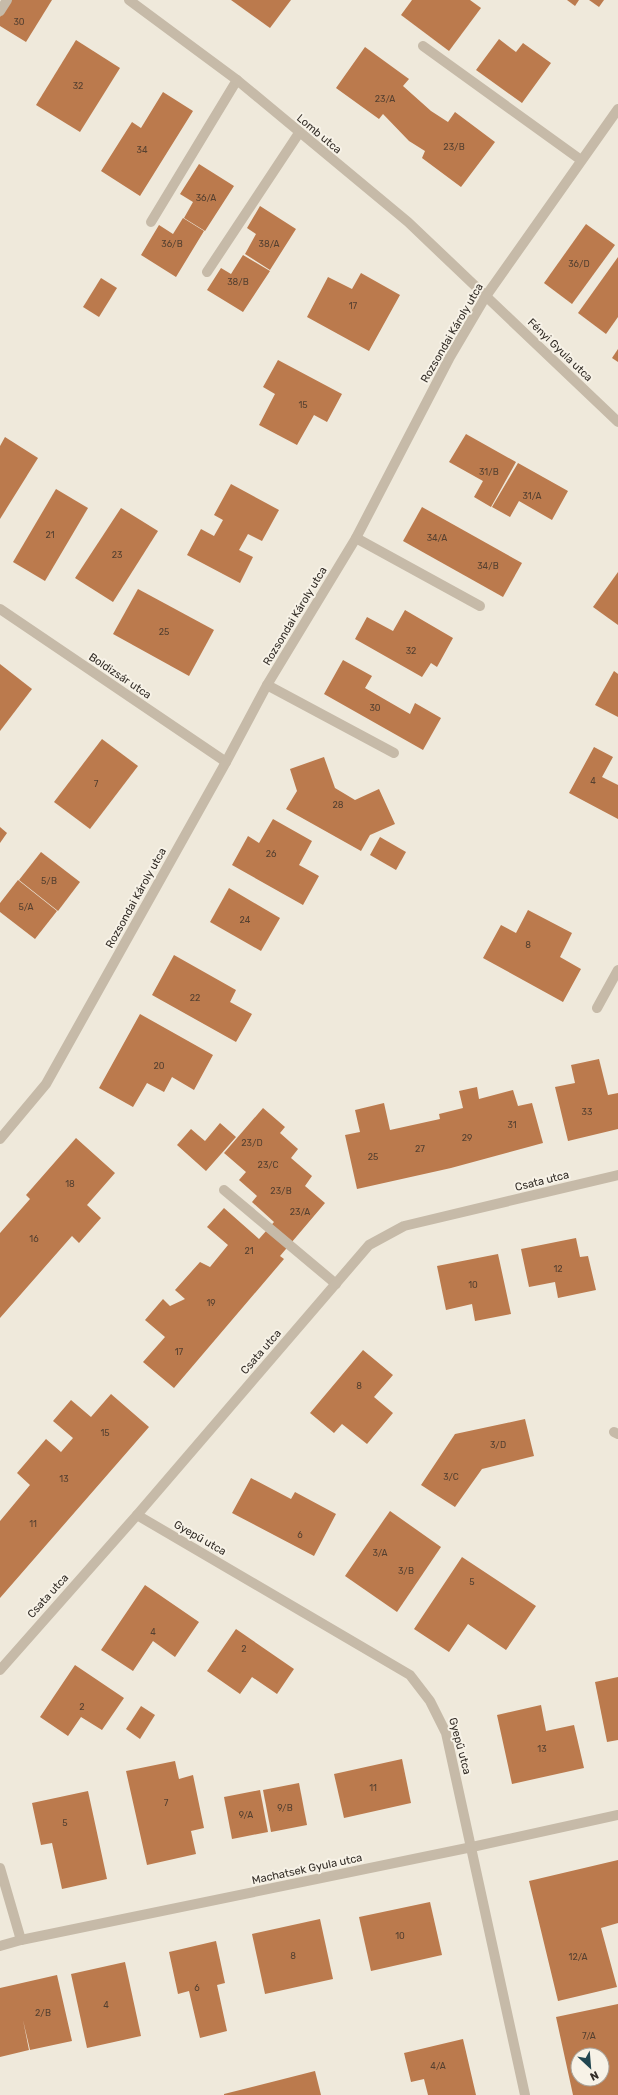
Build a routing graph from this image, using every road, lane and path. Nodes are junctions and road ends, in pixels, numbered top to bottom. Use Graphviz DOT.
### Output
graph roads {
  1 [pos="7,0"];
  2 [pos="129,0"];
  3 [pos="0,11"];
  4 [pos="423,46"];
  5 [pos="237,80"];
  6 [pos="618,109"];
  7 [pos="299,133"];
  8 [pos="581,160"];
  9 [pos="151,222"];
  10 [pos="207,272"];
  11 [pos="486,296"];
  12 [pos="618,422"];
  13 [pos="356,538"];
  14 [pos="480,606"];
  15 [pos="0,609"];
  16 [pos="267,685"];
  17 [pos="394,753"];
  18 [pos="226,762"];
  19 [pos="618,970"];
  20 [pos="597,1008"];
  21 [pos="0,1139"];
  22 [pos="618,1175"];
  23 [pos="224,1190"];
  24 [pos="336,1284"];
  25 [pos="137,1515"];
  26 [pos="0,1670"];
  27 [pos="618,1815"];
  28 [pos="472,1847"];
  29 [pos="0,1868"];
  30 [pos="21,1940"];
  31 [pos="0,1946"];
  32 [pos="525,2095"];
  1 -- 3 [label="street"];
  2 -- 5 [label="street, Lomb utca"];
  4 -- 8 [label="street"];
  5 -- 7 [label="street, Lomb utca"];
  5 -- 9 [label="street"];
  6 -- 8 [label="street, Rozsondai Károly utca"];
  7 -- 10 [label="street"];
  7 -- 11 [label="street, Lomb utca"];
  8 -- 11 [label="street, Rozsondai Károly utca"];
  11 -- 12 [label="street, Fényi Gyula utca"];
  11 -- 13 [label="street, Rozsondai Károly utca"];
  13 -- 14 [label="street"];
  13 -- 16 [label="street, Rozsondai Károly utca"];
  15 -- 18 [label="street, Boldizsár utca"];
  16 -- 17 [label="street"];
  16 -- 18 [label="street, Rozsondai Károly utca"];
  18 -- 21 [label="street, Rozsondai Károly utca"];
  19 -- 20 [label="street"];
  22 -- 24 [label="street, Csata utca"];
  23 -- 24 [label="street"];
  24 -- 25 [label="street, Csata utca"];
  25 -- 26 [label="street, Csata utca"];
  25 -- 28 [label="street, Gyepű utca"];
  27 -- 28 [label="street, Machatsek Gyula utca"];
  28 -- 30 [label="street, Machatsek Gyula utca"];
  28 -- 32 [label="street, Gyepű utca"];
  29 -- 30 [label="street"];
  30 -- 31 [label="street, Machatsek Gyula utca"];
}
